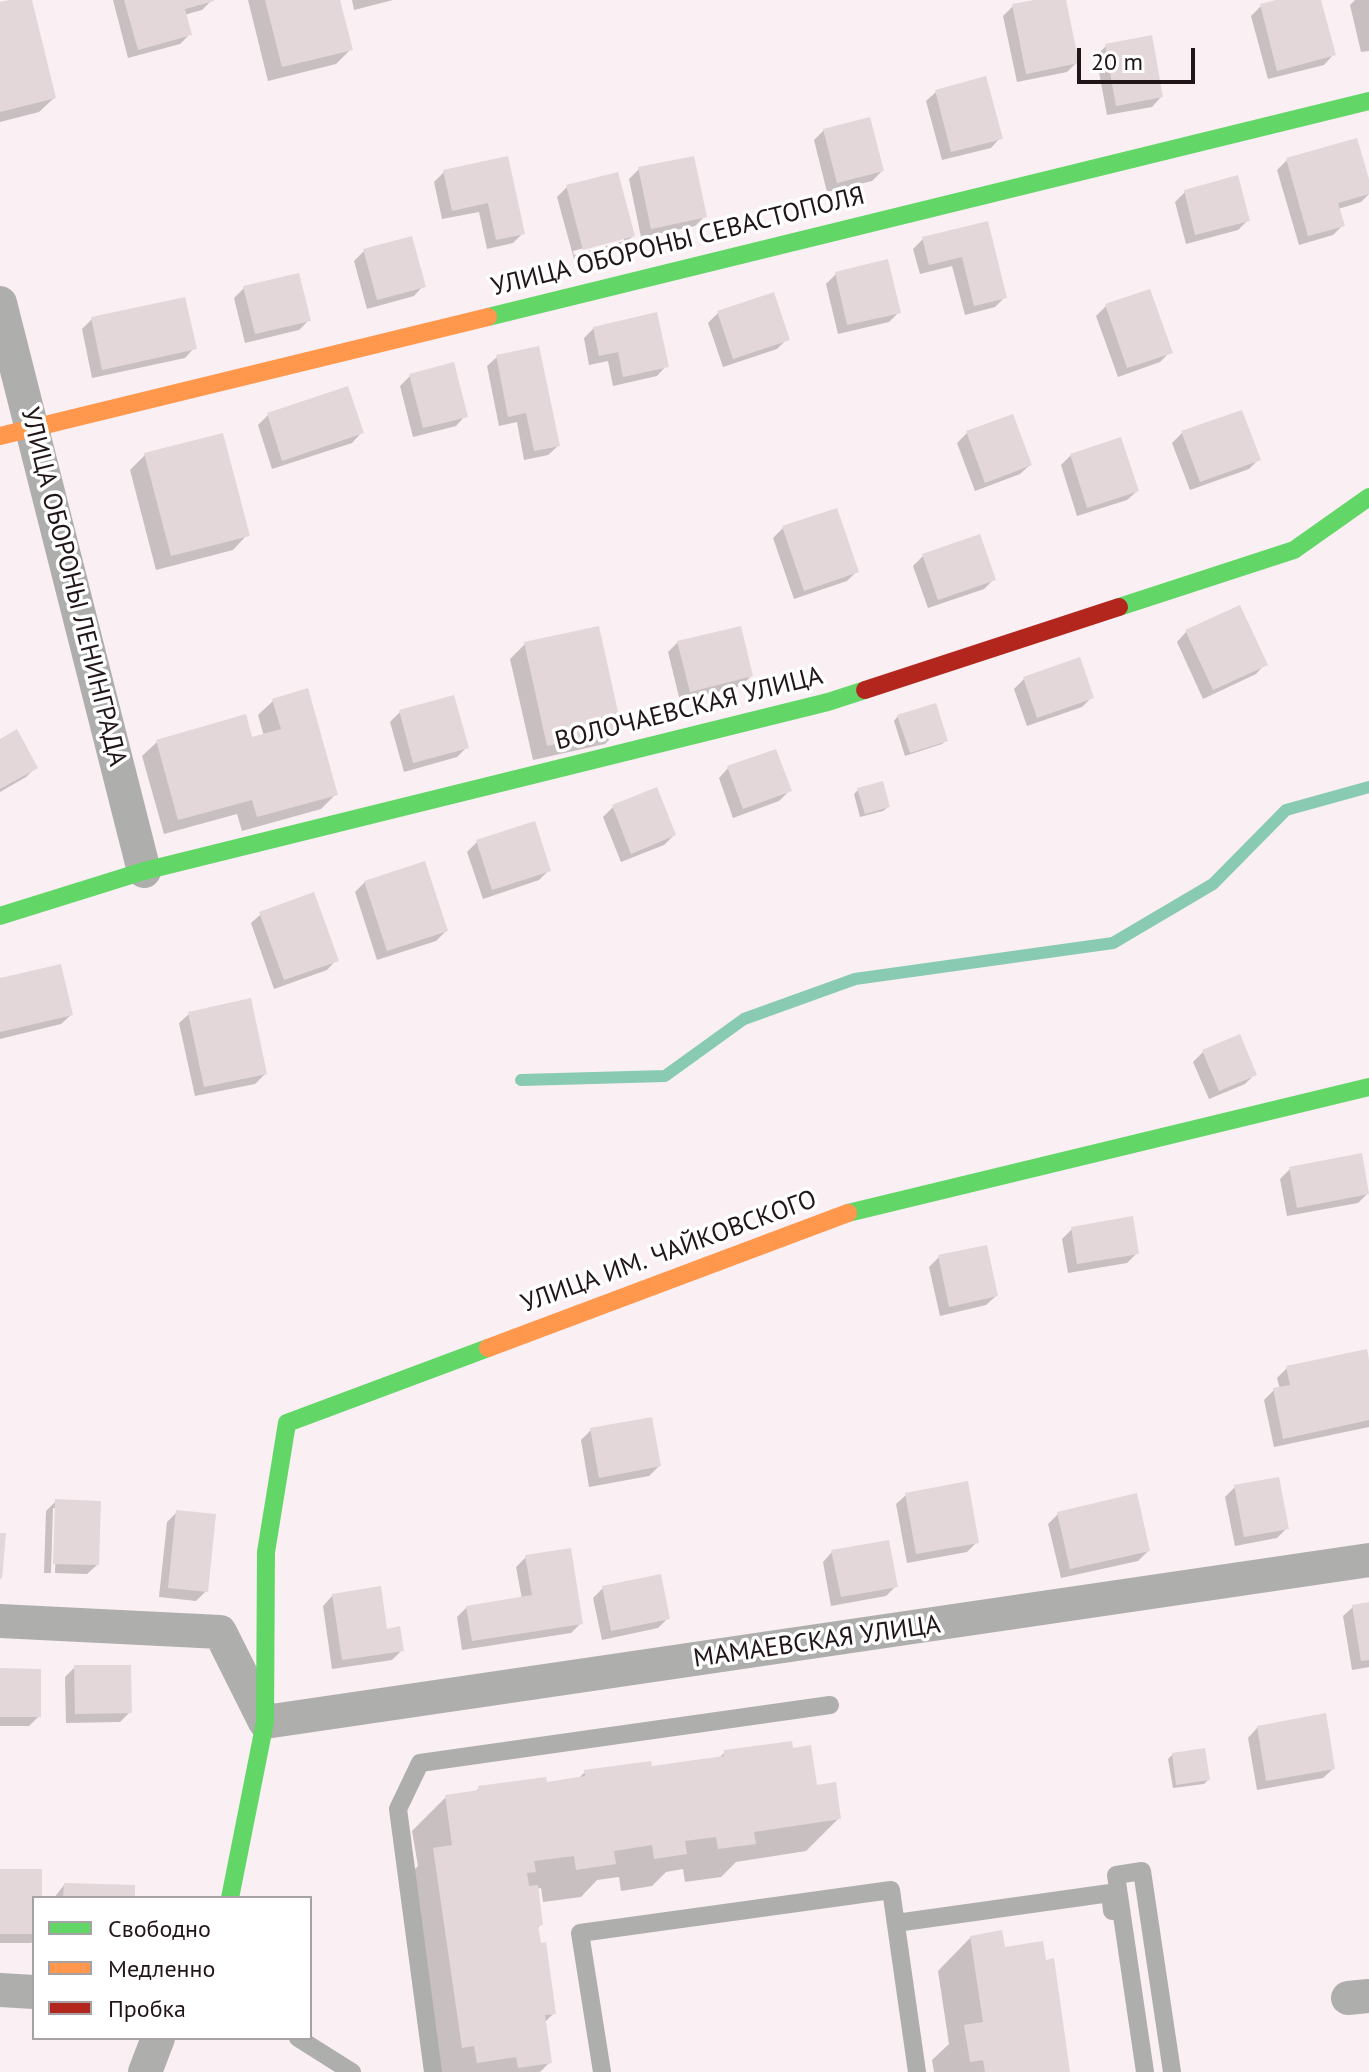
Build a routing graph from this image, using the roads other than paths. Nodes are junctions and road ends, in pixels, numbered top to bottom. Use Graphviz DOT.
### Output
graph roads {
  1 [pos="1369,101"];
  2 [pos="0,303"];
  3 [pos="33,428"];
  4 [pos="0,436"];
  5 [pos="1369,497"];
  6 [pos="144,871"];
  7 [pos="0,916"];
  8 [pos="1369,1087"];
  9 [pos="1369,1560"];
  10 [pos="0,1621"];
  11 [pos="830,1705"];
  12 [pos="265,1722"];
  13 [pos="230,1896"];
  14 [pos="896,1923"];
  15 [pos="0,1990"];
  16 [pos="32,1992"];
  17 [pos="157,2040"];
  18 [pos="301,2040"];
  19 [pos="145,2072"];
  20 [pos="352,2072"];
  21 [pos="433,2072"];
  22 [pos="602,2072"];
  23 [pos="917,2072"];
  24 [pos="1133,2072"];
  25 [pos="1145,2072"];
  26 [pos="1172,2072"];
  1 -- 3 [label="street, УЛИЦА ОБОРОНЫ СЕВАСТОПОЛЯ"];
  2 -- 3 [label="street, УЛИЦА ОБОРОНЫ ЛЕНИНГРАДА"];
  3 -- 4 [label="street, УЛИЦА ОБОРОНЫ СЕВАСТОПОЛЯ"];
  3 -- 6 [label="street, УЛИЦА ОБОРОНЫ ЛЕНИНГРАДА"];
  5 -- 6 [label="street, ВОЛОЧАЕВСКАЯ УЛИЦА"];
  6 -- 7 [label="street, ВОЛОЧАЕВСКАЯ УЛИЦА"];
  8 -- 12 [label="street, УЛИЦА ИМ. ЧАЙКОВСКОГО"];
  9 -- 12 [label="street, МАМАЕВСКАЯ УЛИЦА"];
  10 -- 12 [label="street"];
  11 -- 21 [label="lane"];
  12 -- 13 [label="street"];
  14 -- 22 [label="lane"];
  14 -- 23 [label="lane"];
  14 -- 24 [label="lane"];
  15 -- 16 [label="street"];
  17 -- 19 [label="street"];
  18 -- 20 [label="lane"];
  25 -- 26 [label="lane"];
}
